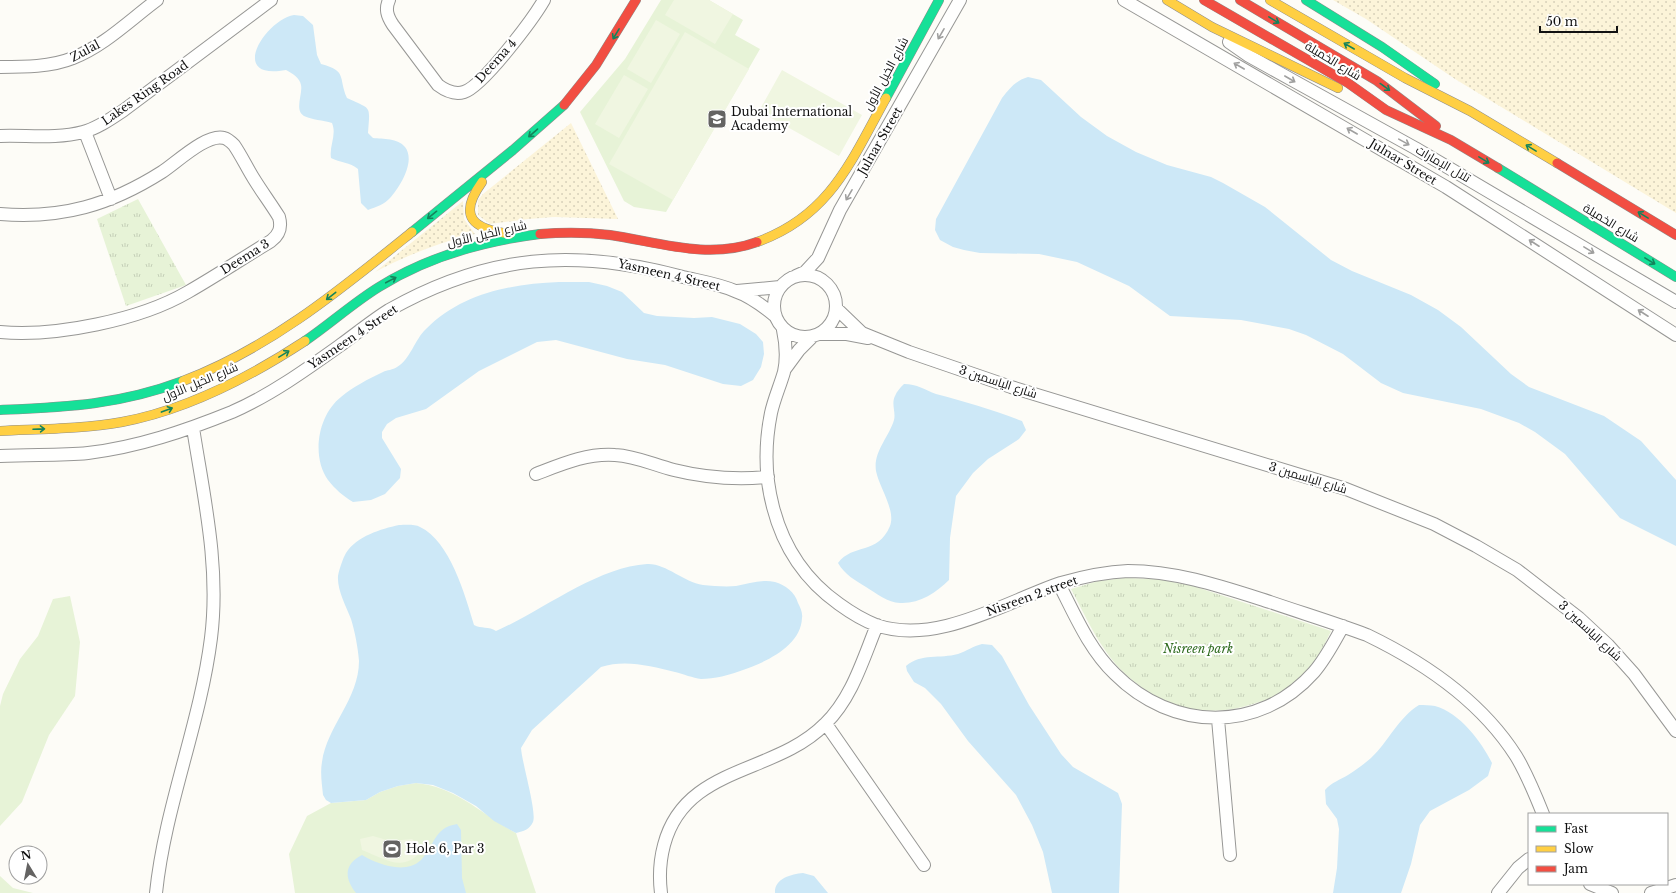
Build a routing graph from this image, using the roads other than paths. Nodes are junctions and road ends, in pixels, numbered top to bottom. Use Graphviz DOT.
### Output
graph roads {
  1 [pos="156,0"];
  2 [pos="271,0"];
  3 [pos="389,0"];
  4 [pos="544,0"];
  5 [pos="636,0"];
  6 [pos="939,0"];
  7 [pos="960,0"];
  8 [pos="1124,0"];
  9 [pos="1167,0"];
  10 [pos="1204,0"];
  11 [pos="1240,0"];
  12 [pos="1270,0"];
  13 [pos="1306,0"];
  14 [pos="1212,26"];
  15 [pos="0,67"];
  16 [pos="1386,110"];
  17 [pos="1470,110"];
  18 [pos="85,132"];
  19 [pos="0,136"];
  20 [pos="1451,140"];
  21 [pos="497,163"];
  22 [pos="111,199"];
  23 [pos="0,214"];
  24 [pos="534,235"];
  25 [pos="1676,235"];
  26 [pos="796,276"];
  27 [pos="1676,277"];
  28 [pos="780,287"];
  29 [pos="736,291"];
  30 [pos="1676,302"];
  31 [pos="837,309"];
  32 [pos="774,315"];
  33 [pos="783,330"];
  34 [pos="0,332"];
  35 [pos="1676,335"];
  36 [pos="815,336"];
  37 [pos="873,339"];
  38 [pos="784,372"];
  39 [pos="0,410"];
  40 [pos="193,428"];
  41 [pos="0,431"];
  42 [pos="0,456"];
  43 [pos="536,474"];
  44 [pos="768,477"];
  45 [pos="1059,584"];
  46 [pos="876,625"];
  47 [pos="1343,626"];
  48 [pos="1218,719"];
  49 [pos="826,724"];
  50 [pos="1676,731"];
  51 [pos="1543,813"];
  52 [pos="1230,855"];
  53 [pos="1528,860"];
  54 [pos="924,865"];
  55 [pos="1592,885"];
  56 [pos="1676,885"];
  57 [pos="156,893"];
  58 [pos="661,893"];
  59 [pos="1498,893"];
  60 [pos="1612,893"];
  61 [pos="1651,893"];
  1 -- 15 [label="street, Zulal"];
  2 -- 18 [label="street, Lakes Ring Road"];
  3 -- 4 [label="street, Deema 4"];
  5 -- 21 [label="main road, شارع الخيل الأول, one-way"];
  6 -- 24 [label="main road, شارع الخيل الأول"];
  7 -- 26 [label="street, Julnar Street, one-way"];
  35 -- 8 [label="street, Julnar Street, one-way"];
  9 -- 14 [label="main road"];
  10 -- 16 [label="main road, شارع الخميلة"];
  11 -- 20 [label="main road, شارع الخميلة, one-way"];
  17 -- 12 [label="main road, شارع الخميلة, one-way"];
  13 -- 17 [label="main road, شارع الخميلة"];
  14 -- 16 [label="main road"];
  14 -- 30 [label="street, تلال الإمارات, one-way"];
  16 -- 20 [label="main road, شارع الخميلة"];
  25 -- 17 [label="main road, شارع الخميلة, one-way"];
  18 -- 19 [label="street, Lakes Ring Road"];
  18 -- 22 [label="street"];
  20 -- 27 [label="main road, شارع الخميلة, one-way"];
  21 -- 24 [label="main road"];
  21 -- 39 [label="main road, شارع الخيل الأول, one-way"];
  22 -- 23 [label="street, Deema 3"];
  22 -- 34 [label="street, Deema 3"];
  41 -- 24 [label="main road, شارع الخيل الأول, one-way"];
  26 -- 28 [label="street"];
  26 -- 31 [label="street"];
  28 -- 29 [label="street"];
  28 -- 32 [label="street"];
  29 -- 32 [label="street"];
  29 -- 40 [label="street, Yasmeen 4 Street"];
  31 -- 36 [label="street"];
  31 -- 37 [label="street, شارع الياسمين 3"];
  32 -- 33 [label="street"];
  33 -- 36 [label="street"];
  33 -- 38 [label="street, Nisreen 2 street"];
  36 -- 37 [label="street, شارع الياسمين 3"];
  36 -- 38 [label="street, Nisreen 2 street"];
  37 -- 50 [label="street, شارع الياسمين 3"];
  38 -- 44 [label="street, Nisreen 2 street"];
  40 -- 42 [label="street, Yasmeen 4 Street"];
  40 -- 57 [label="street"];
  43 -- 44 [label="street"];
  44 -- 46 [label="street, Nisreen 2 street"];
  45 -- 46 [label="street, Nisreen 2 street"];
  45 -- 47 [label="street, Nisreen 2 street"];
  45 -- 48 [label="street"];
  46 -- 49 [label="street"];
  47 -- 48 [label="street"];
  47 -- 51 [label="street, Nisreen 2 street"];
  48 -- 52 [label="street"];
  49 -- 54 [label="street"];
  49 -- 58 [label="street"];
  53 -- 59 [label="street"];
  55 -- 60 [label="street"];
  56 -- 61 [label="street"];
}
